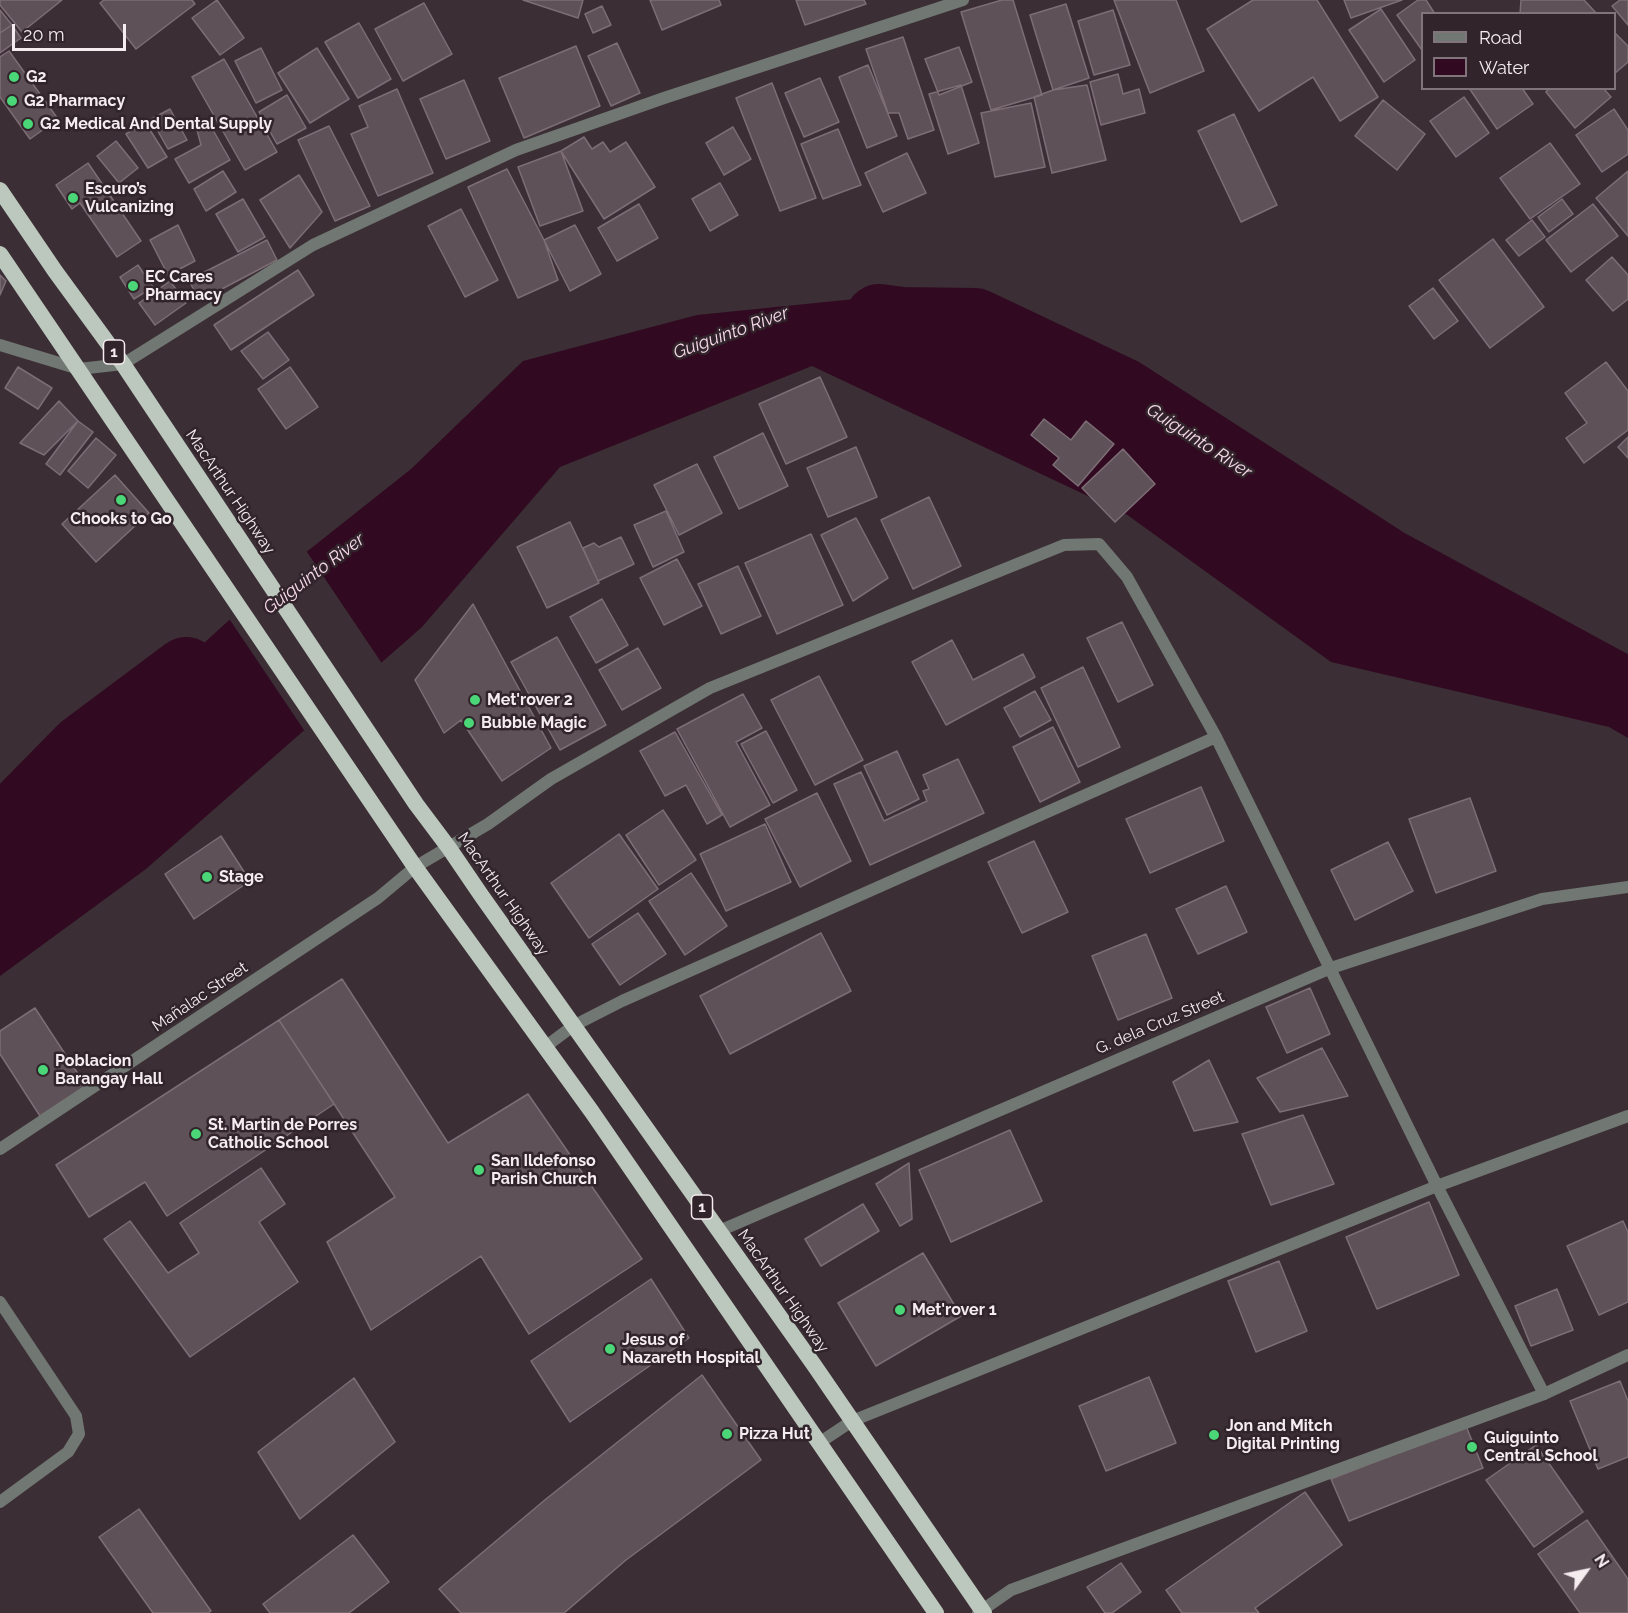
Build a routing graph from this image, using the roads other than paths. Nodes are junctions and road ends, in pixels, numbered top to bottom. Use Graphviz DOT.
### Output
graph roads {
  1 [pos="963,0"];
  2 [pos="0,190"];
  3 [pos="0,254"];
  4 [pos="0,345"];
  5 [pos="123,364"];
  6 [pos="78,369"];
  7 [pos="1216,737"];
  8 [pos="449,848"];
  9 [pos="415,867"];
  10 [pos="1628,887"];
  11 [pos="1331,968"];
  12 [pos="573,1026"];
  13 [pos="545,1047"];
  14 [pos="1628,1116"];
  15 [pos="0,1149"];
  16 [pos="1437,1186"];
  17 [pos="719,1231"];
  18 [pos="0,1302"];
  19 [pos="1628,1355"];
  20 [pos="1544,1394"];
  21 [pos="852,1421"];
  22 [pos="819,1443"];
  23 [pos="0,1502"];
  24 [pos="981,1612"];
  25 [pos="936,1613"];
  1 -- 5 [label="street"];
  2 -- 5 [label="highway, MacArthur Highway / 1"];
  3 -- 6 [label="highway, 1"];
  4 -- 6 [label="street"];
  5 -- 6 [label="street"];
  5 -- 8 [label="highway, MacArthur Highway / 1"];
  6 -- 9 [label="highway, 1"];
  7 -- 8 [label="street, Mañalac Street"];
  7 -- 11 [label="street"];
  7 -- 12 [label="street"];
  8 -- 9 [label="street, Mañalac Street"];
  8 -- 12 [label="highway, MacArthur Highway / 1"];
  9 -- 13 [label="highway, 1"];
  9 -- 15 [label="street, Mañalac Street"];
  10 -- 11 [label="street, G. dela Cruz Street"];
  11 -- 16 [label="street"];
  11 -- 17 [label="street, G. dela Cruz Street"];
  12 -- 13 [label="street"];
  12 -- 17 [label="highway, MacArthur Highway / 1"];
  13 -- 22 [label="highway, 1"];
  14 -- 16 [label="street"];
  16 -- 20 [label="street"];
  16 -- 21 [label="street"];
  17 -- 21 [label="highway, MacArthur Highway / 1"];
  18 -- 23 [label="street"];
  19 -- 20 [label="street"];
  20 -- 24 [label="street"];
  21 -- 22 [label="street"];
  21 -- 24 [label="highway, MacArthur Highway / 1"];
  22 -- 25 [label="highway, 1"];
}
